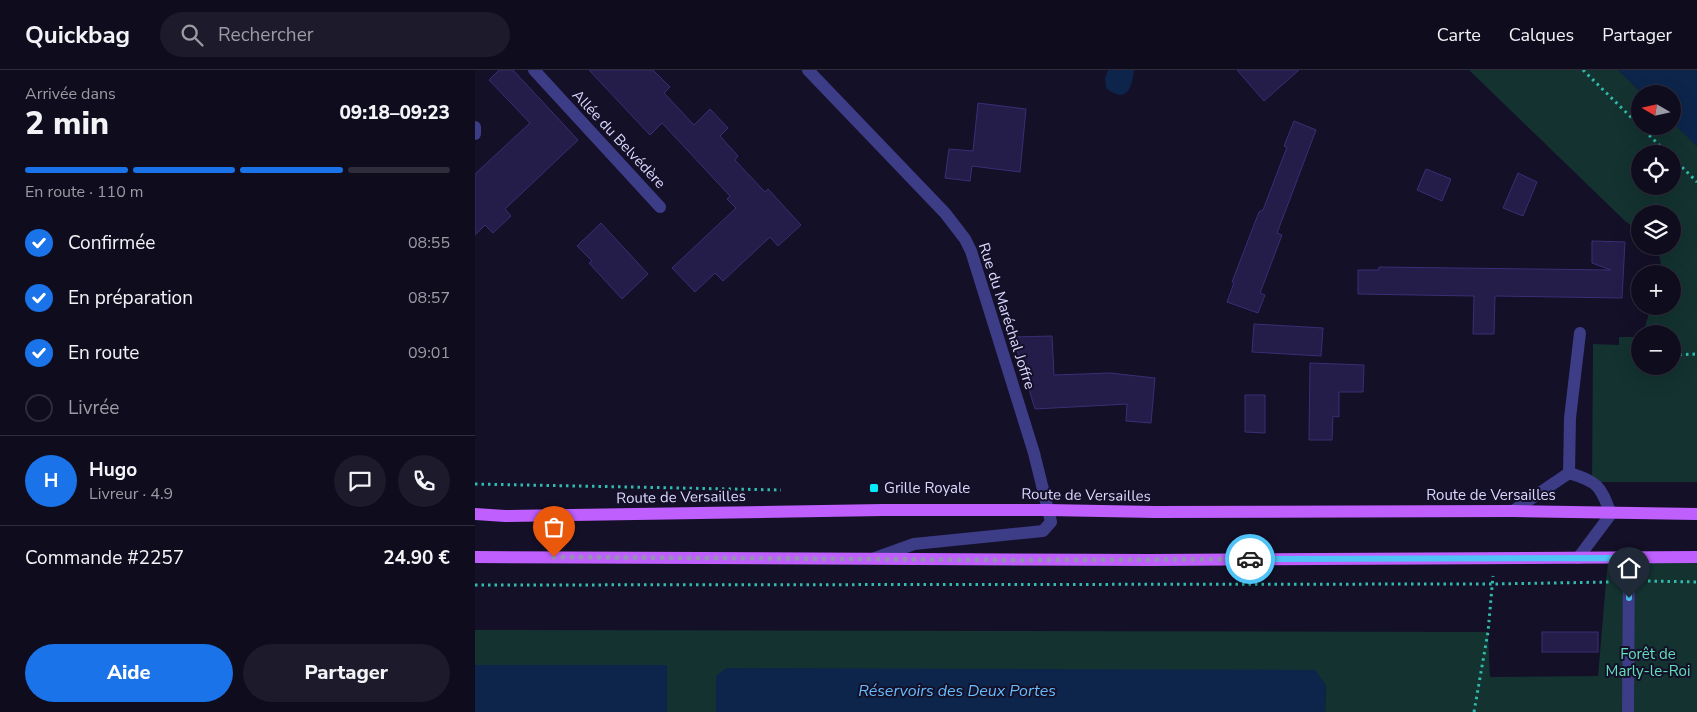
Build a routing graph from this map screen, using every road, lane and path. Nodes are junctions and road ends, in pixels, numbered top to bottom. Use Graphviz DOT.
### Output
graph roads {
  1 [pos="534,70"];
  2 [pos="808,70"];
  3 [pos="1583,70"];
  4 [pos="1631,117"];
  5 [pos="475,127"];
  6 [pos="475,134"];
  7 [pos="1649,135"];
  8 [pos="1659,145"];
  9 [pos="1681,166"];
  10 [pos="1697,182"];
  11 [pos="659,207"];
  12 [pos="1580,333"];
  13 [pos="1697,354"];
  14 [pos="1681,355"];
  15 [pos="1569,473"];
  16 [pos="1048,510"];
  17 [pos="1513,511"];
  18 [pos="475,514"];
  19 [pos="1611,514"];
  20 [pos="1697,514"];
  21 [pos="475,557"];
  22 [pos="1494,558"];
  23 [pos="1578,558"];
  24 [pos="1629,558"];
  25 [pos="1697,558"];
  26 [pos="871,559"];
  27 [pos="1630,581"];
  28 [pos="1697,582"];
  29 [pos="1492,584"];
  30 [pos="475,585"];
  31 [pos="1474,712"];
  32 [pos="1628,712"];
  1 -- 11 [label="street, Allée du Belvédère"];
  2 -- 16 [label="street, Rue du Maréchal Joffre"];
  3 -- 4 [label="path"];
  5 -- 6 [label="street"];
  7 -- 8 [label="path"];
  9 -- 10 [label="path"];
  12 -- 15 [label="street"];
  13 -- 14 [label="path"];
  15 -- 17 [label="street"];
  15 -- 19 [label="street"];
  16 -- 17 [label="main road, Route de Versailles"];
  16 -- 18 [label="main road, Route de Versailles"];
  16 -- 26 [label="street"];
  17 -- 19 [label="main road, Route de Versailles"];
  19 -- 20 [label="main road, Route de Versailles"];
  19 -- 23 [label="street"];
  21 -- 26 [label="main road"];
  22 -- 23 [label="main road"];
  22 -- 26 [label="main road"];
  22 -- 29 [label="path"];
  23 -- 24 [label="main road"];
  24 -- 25 [label="main road"];
  24 -- 27 [label="street"];
  27 -- 28 [label="path"];
  27 -- 29 [label="path"];
  27 -- 32 [label="street"];
  29 -- 30 [label="path"];
  29 -- 31 [label="path"];
}
